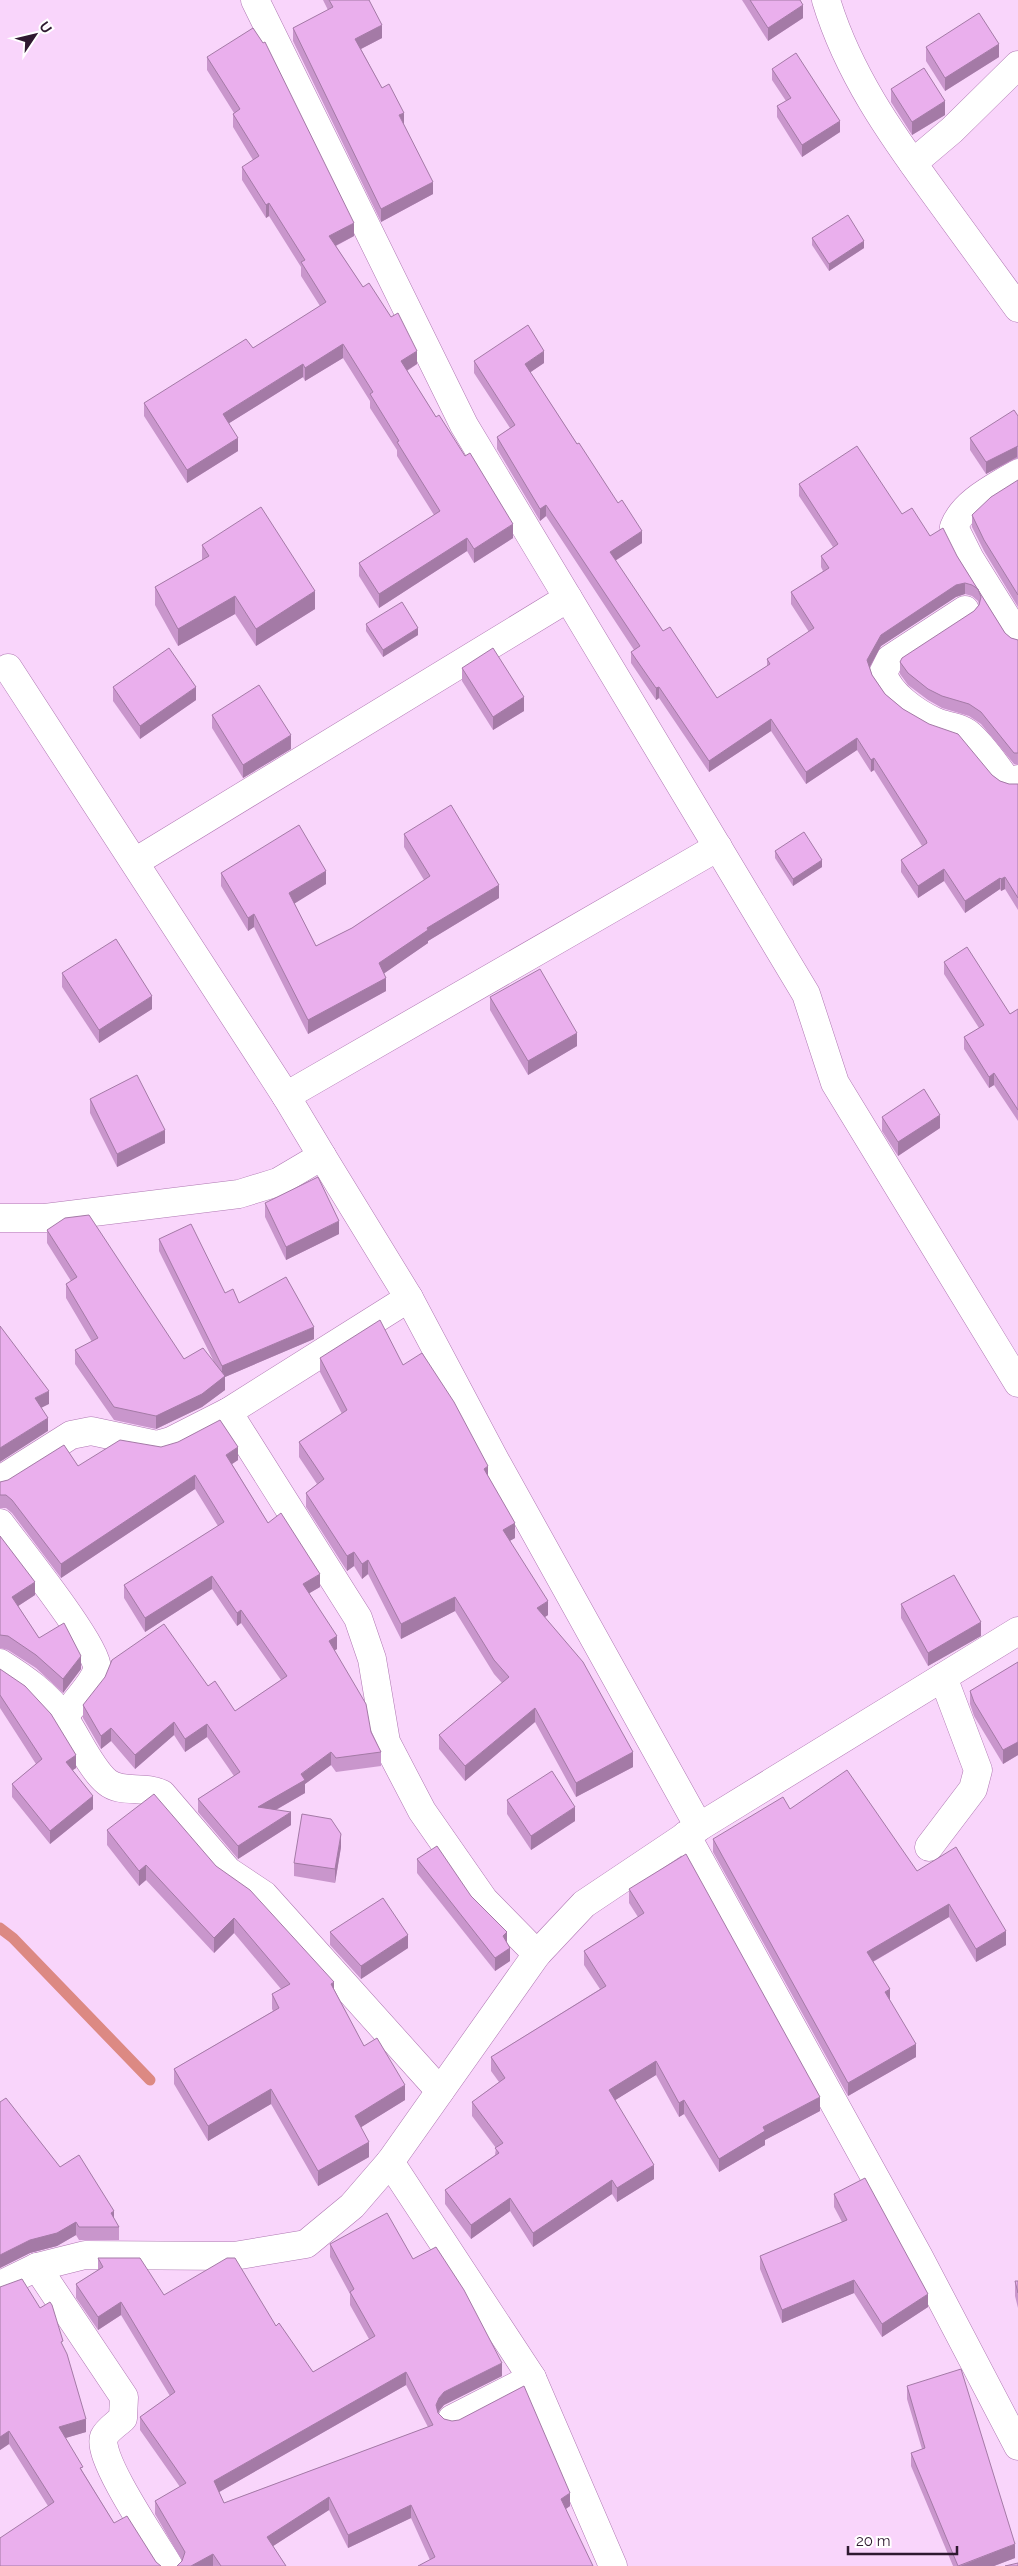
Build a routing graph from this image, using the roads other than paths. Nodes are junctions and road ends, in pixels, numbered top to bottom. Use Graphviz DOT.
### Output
graph roads {
  1 [pos="255,0"];
  2 [pos="826,0"];
  3 [pos="1018,65"];
  4 [pos="913,163"];
  5 [pos="1018,308"];
  6 [pos="1018,473"];
  7 [pos="568,598"];
  8 [pos="965,610"];
  9 [pos="1018,636"];
  10 [pos="8,668"];
  11 [pos="1018,779"];
  12 [pos="718,847"];
  13 [pos="135,862"];
  14 [pos="286,1096"];
  15 [pos="322,1156"];
  16 [pos="0,1218"];
  17 [pos="409,1298"];
  18 [pos="1018,1383"];
  19 [pos="228,1412"];
  20 [pos="0,1480"];
  21 [pos="0,1523"];
  22 [pos="1018,1631"];
  23 [pos="0,1662"];
  24 [pos="943,1677"];
  25 [pos="64,1717"];
  26 [pos="692,1831"];
  27 [pos="929,1847"];
  28 [pos="537,1954"];
  29 [pos="440,2091"];
  30 [pos="390,2162"];
  31 [pos="38,2267"];
  32 [pos="0,2285"];
  33 [pos="532,2378"];
  34 [pos="452,2420"];
  35 [pos="1018,2446"];
  36 [pos="168,2566"];
  37 [pos="612,2566"];
  1 -- 7 [label="street"];
  2 -- 4 [label="street"];
  3 -- 4 [label="street"];
  4 -- 5 [label="street"];
  6 -- 9 [label="street"];
  7 -- 12 [label="street"];
  7 -- 13 [label="street"];
  8 -- 11 [label="street"];
  10 -- 13 [label="street"];
  12 -- 14 [label="street"];
  12 -- 18 [label="street"];
  13 -- 14 [label="street"];
  14 -- 15 [label="street"];
  15 -- 16 [label="street"];
  15 -- 17 [label="street"];
  17 -- 19 [label="street"];
  17 -- 26 [label="street"];
  19 -- 20 [label="street"];
  19 -- 28 [label="street"];
  21 -- 25 [label="street"];
  22 -- 24 [label="street"];
  23 -- 25 [label="street"];
  24 -- 26 [label="street"];
  24 -- 27 [label="street"];
  25 -- 29 [label="street"];
  26 -- 28 [label="street"];
  26 -- 35 [label="street"];
  28 -- 29 [label="street"];
  29 -- 30 [label="street"];
  30 -- 31 [label="street"];
  30 -- 33 [label="street"];
  31 -- 32 [label="street"];
  31 -- 36 [label="street"];
  33 -- 34 [label="street"];
  33 -- 37 [label="street"];
}
